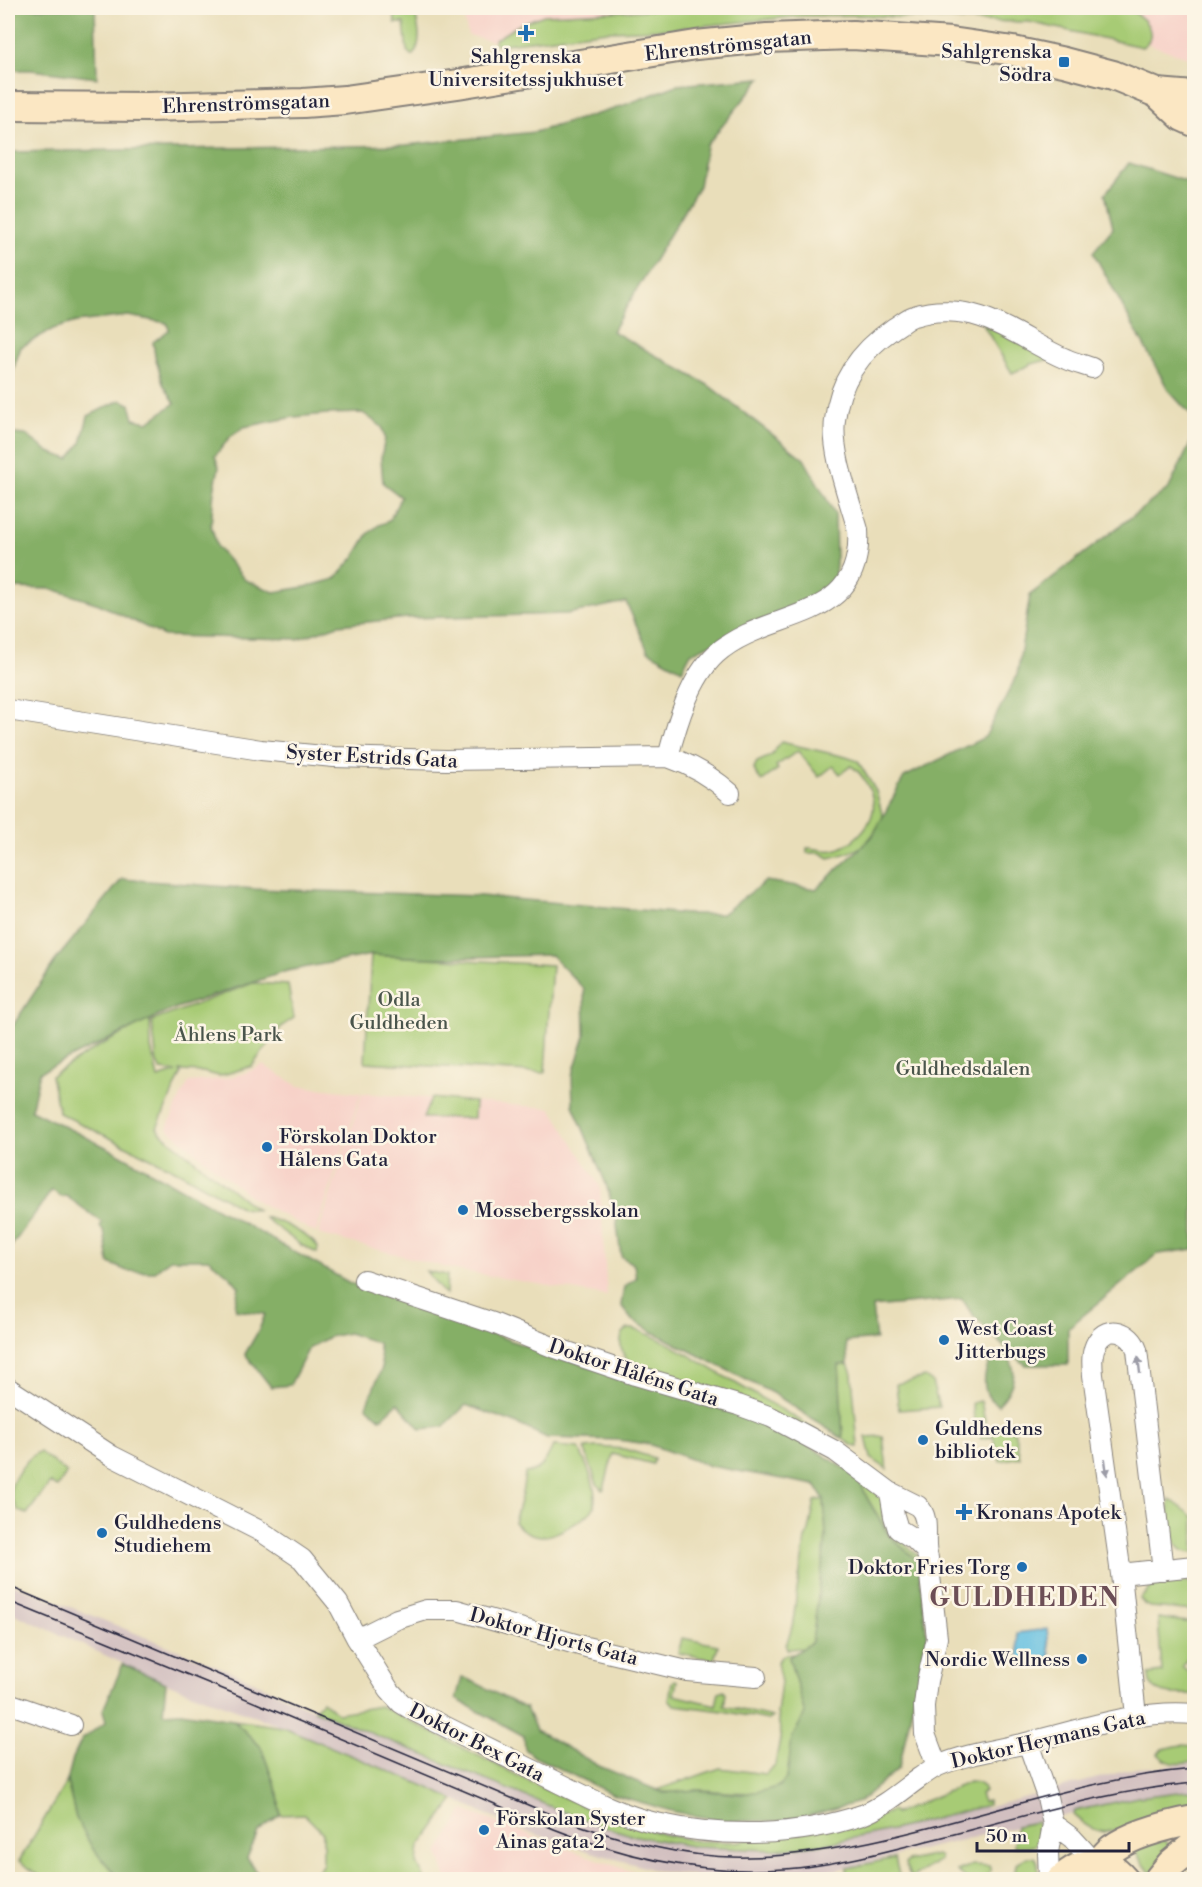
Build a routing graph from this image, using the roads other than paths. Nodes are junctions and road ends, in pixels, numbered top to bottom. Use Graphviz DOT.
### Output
graph roads {
  1 [pos="1157,93"];
  2 [pos="1194,96"];
  3 [pos="8,106"];
  4 [pos="1194,122"];
  5 [pos="1092,368"];
  6 [pos="8,710"];
  7 [pos="668,757"];
  8 [pos="730,793"];
  9 [pos="364,1280"];
  10 [pos="8,1388"];
  11 [pos="890,1492"];
  12 [pos="925,1550"];
  13 [pos="1194,1566"];
  14 [pos="1163,1570"];
  15 [pos="1121,1574"];
  16 [pos="357,1639"];
  17 [pos="756,1677"];
  18 [pos="8,1703"];
  19 [pos="1194,1714"];
  20 [pos="1137,1716"];
  21 [pos="71,1725"];
  22 [pos="1028,1743"];
  23 [pos="937,1766"];
  24 [pos="1194,1820"];
  25 [pos="1053,1824"];
  26 [pos="1194,1845"];
  27 [pos="1096,1863"];
  28 [pos="1049,1880"];
  29 [pos="1061,1880"];
  30 [pos="1124,1880"];
  31 [pos="1158,1880"];
  1 -- 2 [label="street, Ehrenströmsgatan"];
  1 -- 3 [label="street, Ehrenströmsgatan"];
  1 -- 4 [label="street, Ehrenströmsgatan"];
  5 -- 7 [label="street"];
  6 -- 7 [label="street, Syster Estrids Gata"];
  7 -- 8 [label="street, Syster Estrids Gata"];
  9 -- 11 [label="street, Doktor Håléns Gata"];
  10 -- 16 [label="street, Doktor Bex Gata"];
  11 -- 12 [label="street"];
  11 -- 12 [label="street, Doktor Håléns Gata"];
  12 -- 23 [label="street, Doktor Håléns Gata"];
  13 -- 14 [label="street"];
  14 -- 15 [label="street"];
  14 -- 15 [label="street, one-way"];
  15 -- 20 [label="street"];
  16 -- 17 [label="street, Doktor Hjorts Gata"];
  16 -- 23 [label="street, Doktor Bex Gata"];
  18 -- 21 [label="street"];
  19 -- 20 [label="street, Doktor Heymans Gata"];
  20 -- 22 [label="street, Doktor Heymans Gata"];
  22 -- 23 [label="street, Doktor Heymans Gata"];
  22 -- 25 [label="street"];
  24 -- 27 [label="street"];
  25 -- 27 [label="street"];
  25 -- 28 [label="street"];
  26 -- 31 [label="street"];
  27 -- 29 [label="street"];
  27 -- 30 [label="street"];
}
